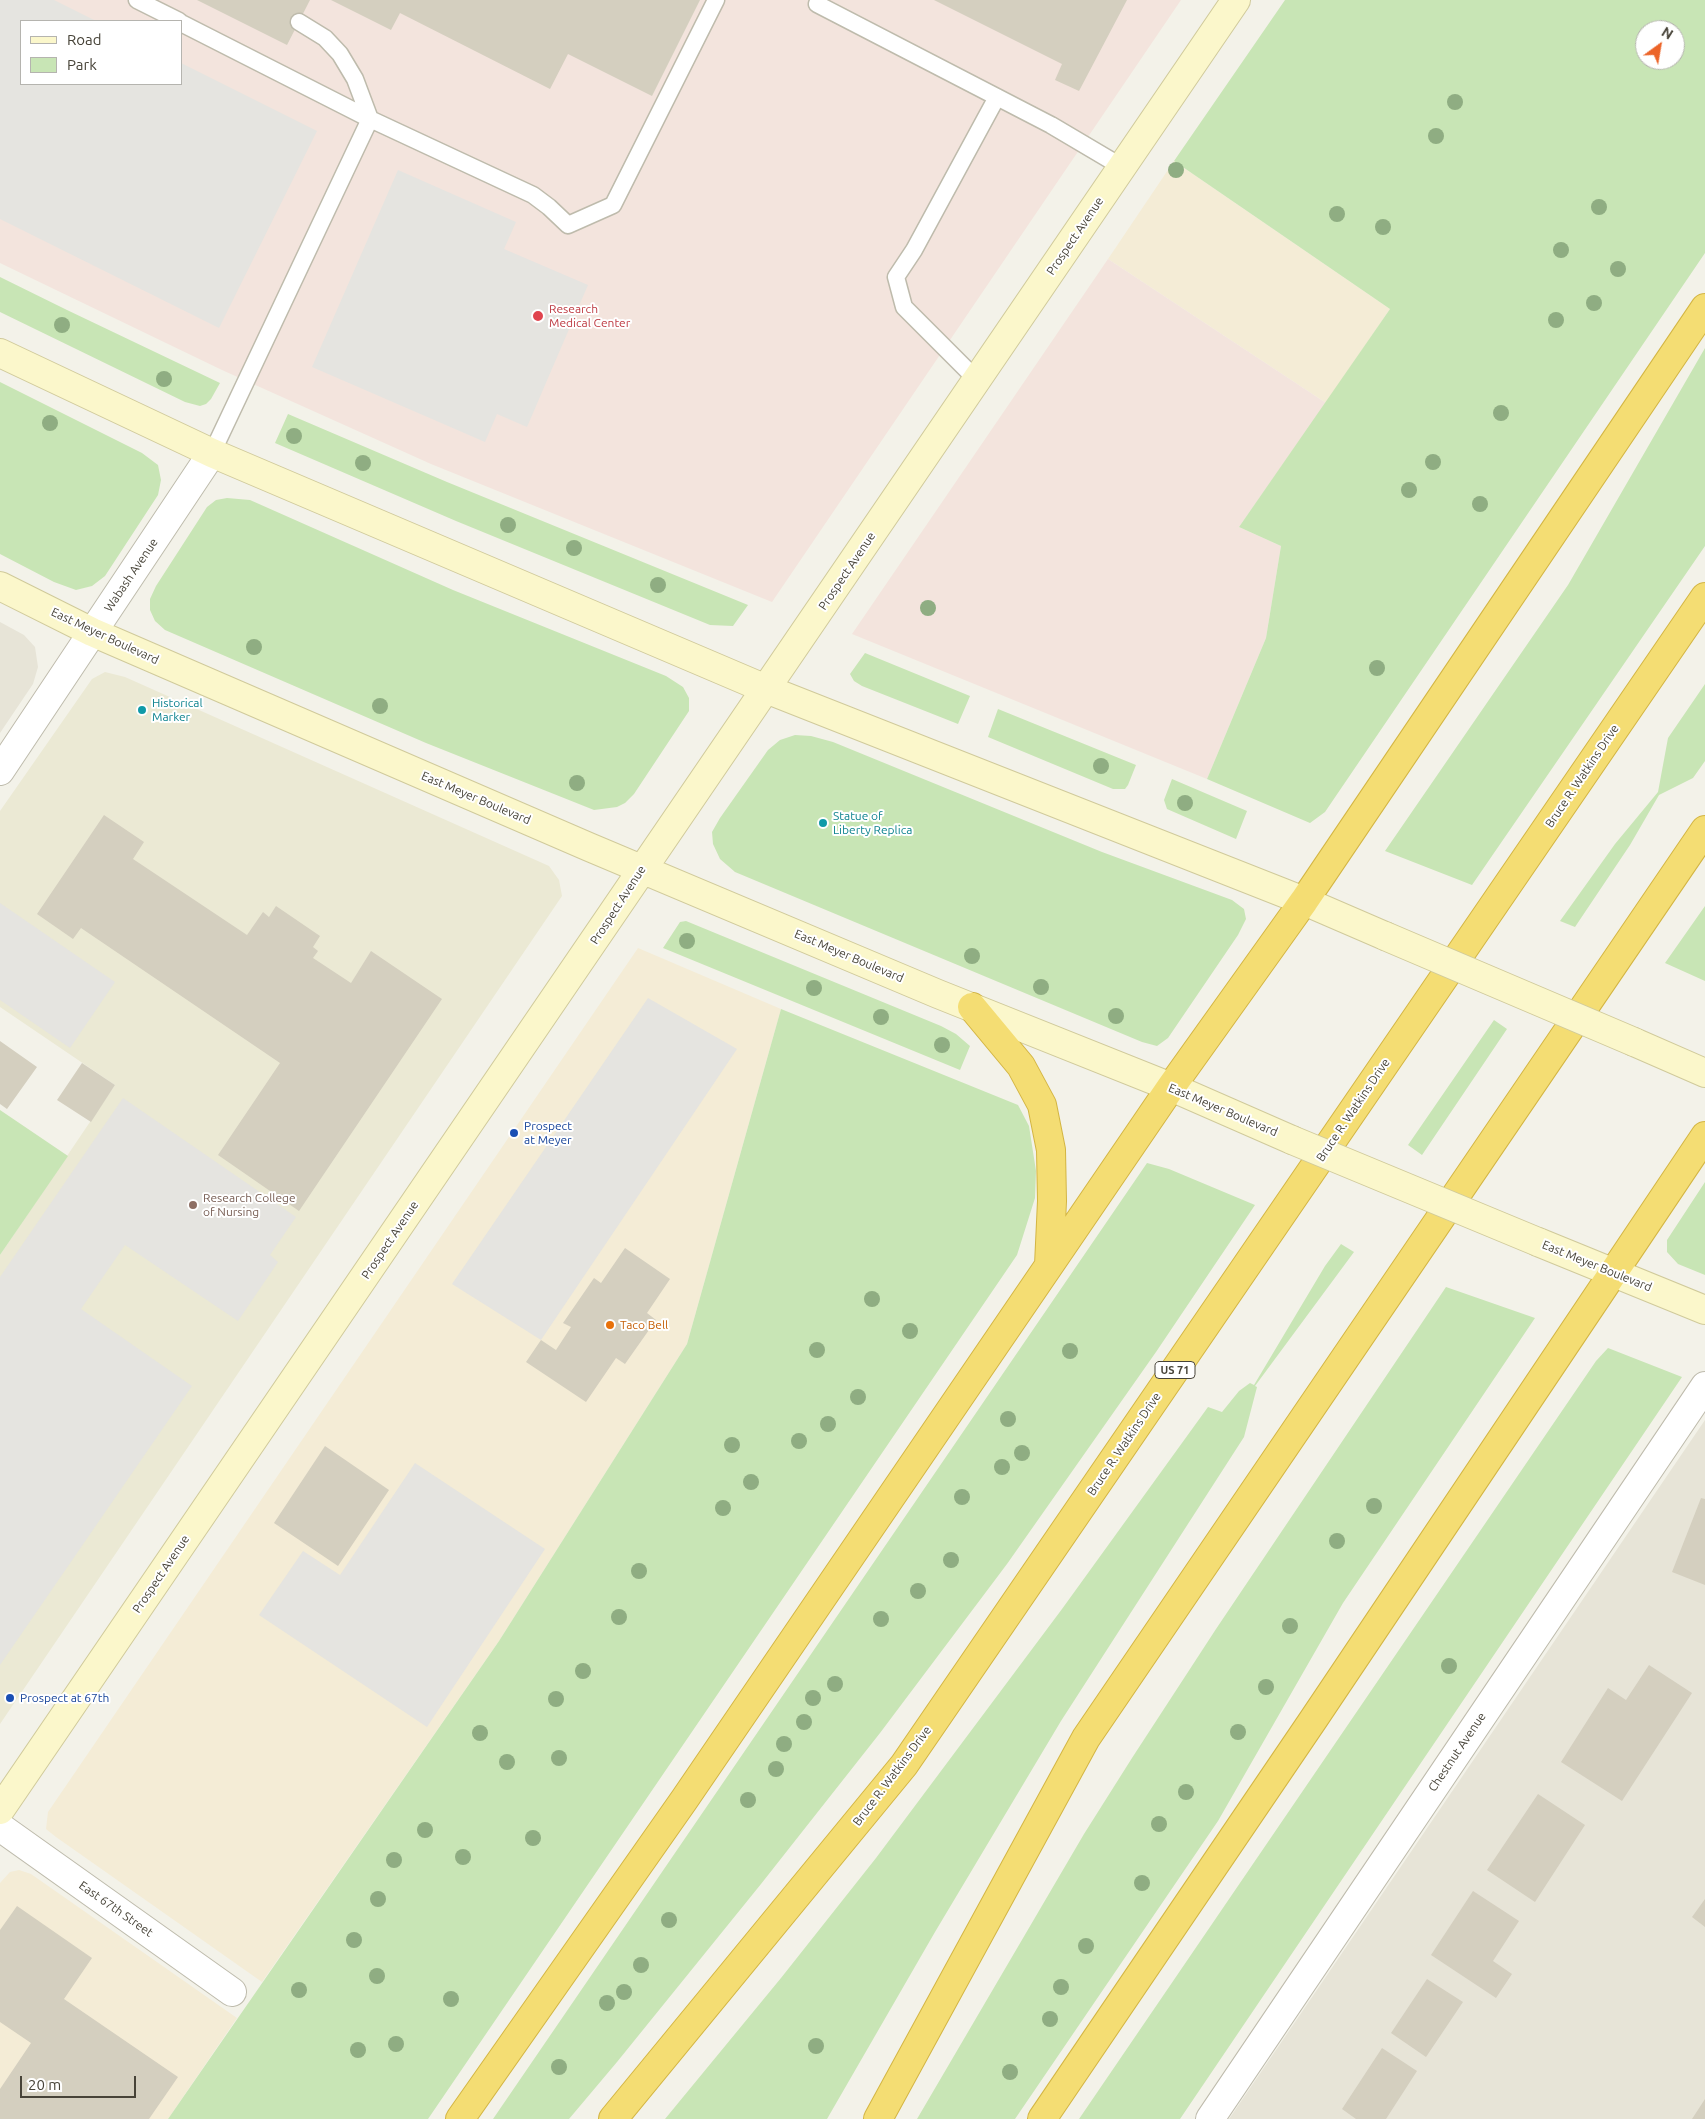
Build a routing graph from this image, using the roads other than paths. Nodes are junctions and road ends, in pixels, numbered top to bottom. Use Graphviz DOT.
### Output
graph roads {
  1 [pos="137,0"];
  2 [pos="716,0"];
  3 [pos="1236,0"];
  4 [pos="818,4"];
  5 [pos="176,20"];
  6 [pos="299,22"];
  7 [pos="182,23"];
  8 [pos="997,97"];
  9 [pos="370,118"];
  10 [pos="1122,167"];
  11 [pos="1705,308"];
  12 [pos="0,353"];
  13 [pos="977,380"];
  14 [pos="212,453"];
  15 [pos="0,586"];
  16 [pos="1705,597"];
  17 [pos="92,632"];
  18 [pos="766,689"];
  19 [pos="0,771"];
  20 [pos="1705,830"];
  21 [pos="642,869"];
  22 [pos="1304,901"];
  23 [pos="972,1008"];
  24 [pos="1705,1073"];
  25 [pos="1171,1087"];
  26 [pos="1705,1136"];
  27 [pos="1049,1265"];
  28 [pos="1612,1271"];
  29 [pos="1705,1310"];
  30 [pos="1705,1386"];
  31 [pos="0,1810"];
  32 [pos="0,1827"];
  33 [pos="232,1992"];
  34 [pos="460,2119"];
  35 [pos="613,2119"];
  36 [pos="878,2119"];
  37 [pos="1042,2119"];
  38 [pos="1210,2119"];
  1 -- 5 [label="lane"];
  2 -- 9 [label="lane"];
  3 -- 10 [label="main road, Prospect Avenue"];
  4 -- 8 [label="lane"];
  6 -- 9 [label="lane"];
  7 -- 9 [label="lane"];
  8 -- 10 [label="lane"];
  8 -- 13 [label="lane"];
  9 -- 14 [label="lane"];
  10 -- 13 [label="main road, Prospect Avenue"];
  11 -- 22 [label="highway"];
  12 -- 14 [label="main road"];
  13 -- 18 [label="main road, Prospect Avenue"];
  14 -- 17 [label="street, Wabash Avenue"];
  14 -- 18 [label="main road"];
  15 -- 17 [label="main road, East Meyer Boulevard"];
  16 -- 35 [label="highway, Bruce R. Watkins Drive / US 71"];
  17 -- 19 [label="street, Wabash Avenue"];
  17 -- 21 [label="main road, East Meyer Boulevard"];
  18 -- 21 [label="main road, Prospect Avenue"];
  18 -- 22 [label="main road"];
  20 -- 36 [label="highway"];
  21 -- 23 [label="main road, East Meyer Boulevard"];
  21 -- 31 [label="main road, Prospect Avenue"];
  22 -- 24 [label="main road, bridge"];
  22 -- 25 [label="highway"];
  23 -- 25 [label="main road, East Meyer Boulevard"];
  23 -- 27 [label="highway"];
  25 -- 27 [label="highway"];
  25 -- 28 [label="main road, East Meyer Boulevard, bridge"];
  26 -- 28 [label="highway"];
  27 -- 34 [label="highway"];
  28 -- 29 [label="main road, East Meyer Boulevard"];
  28 -- 37 [label="highway"];
  30 -- 38 [label="street, Chestnut Avenue"];
  32 -- 33 [label="street, East 67th Street"];
}
